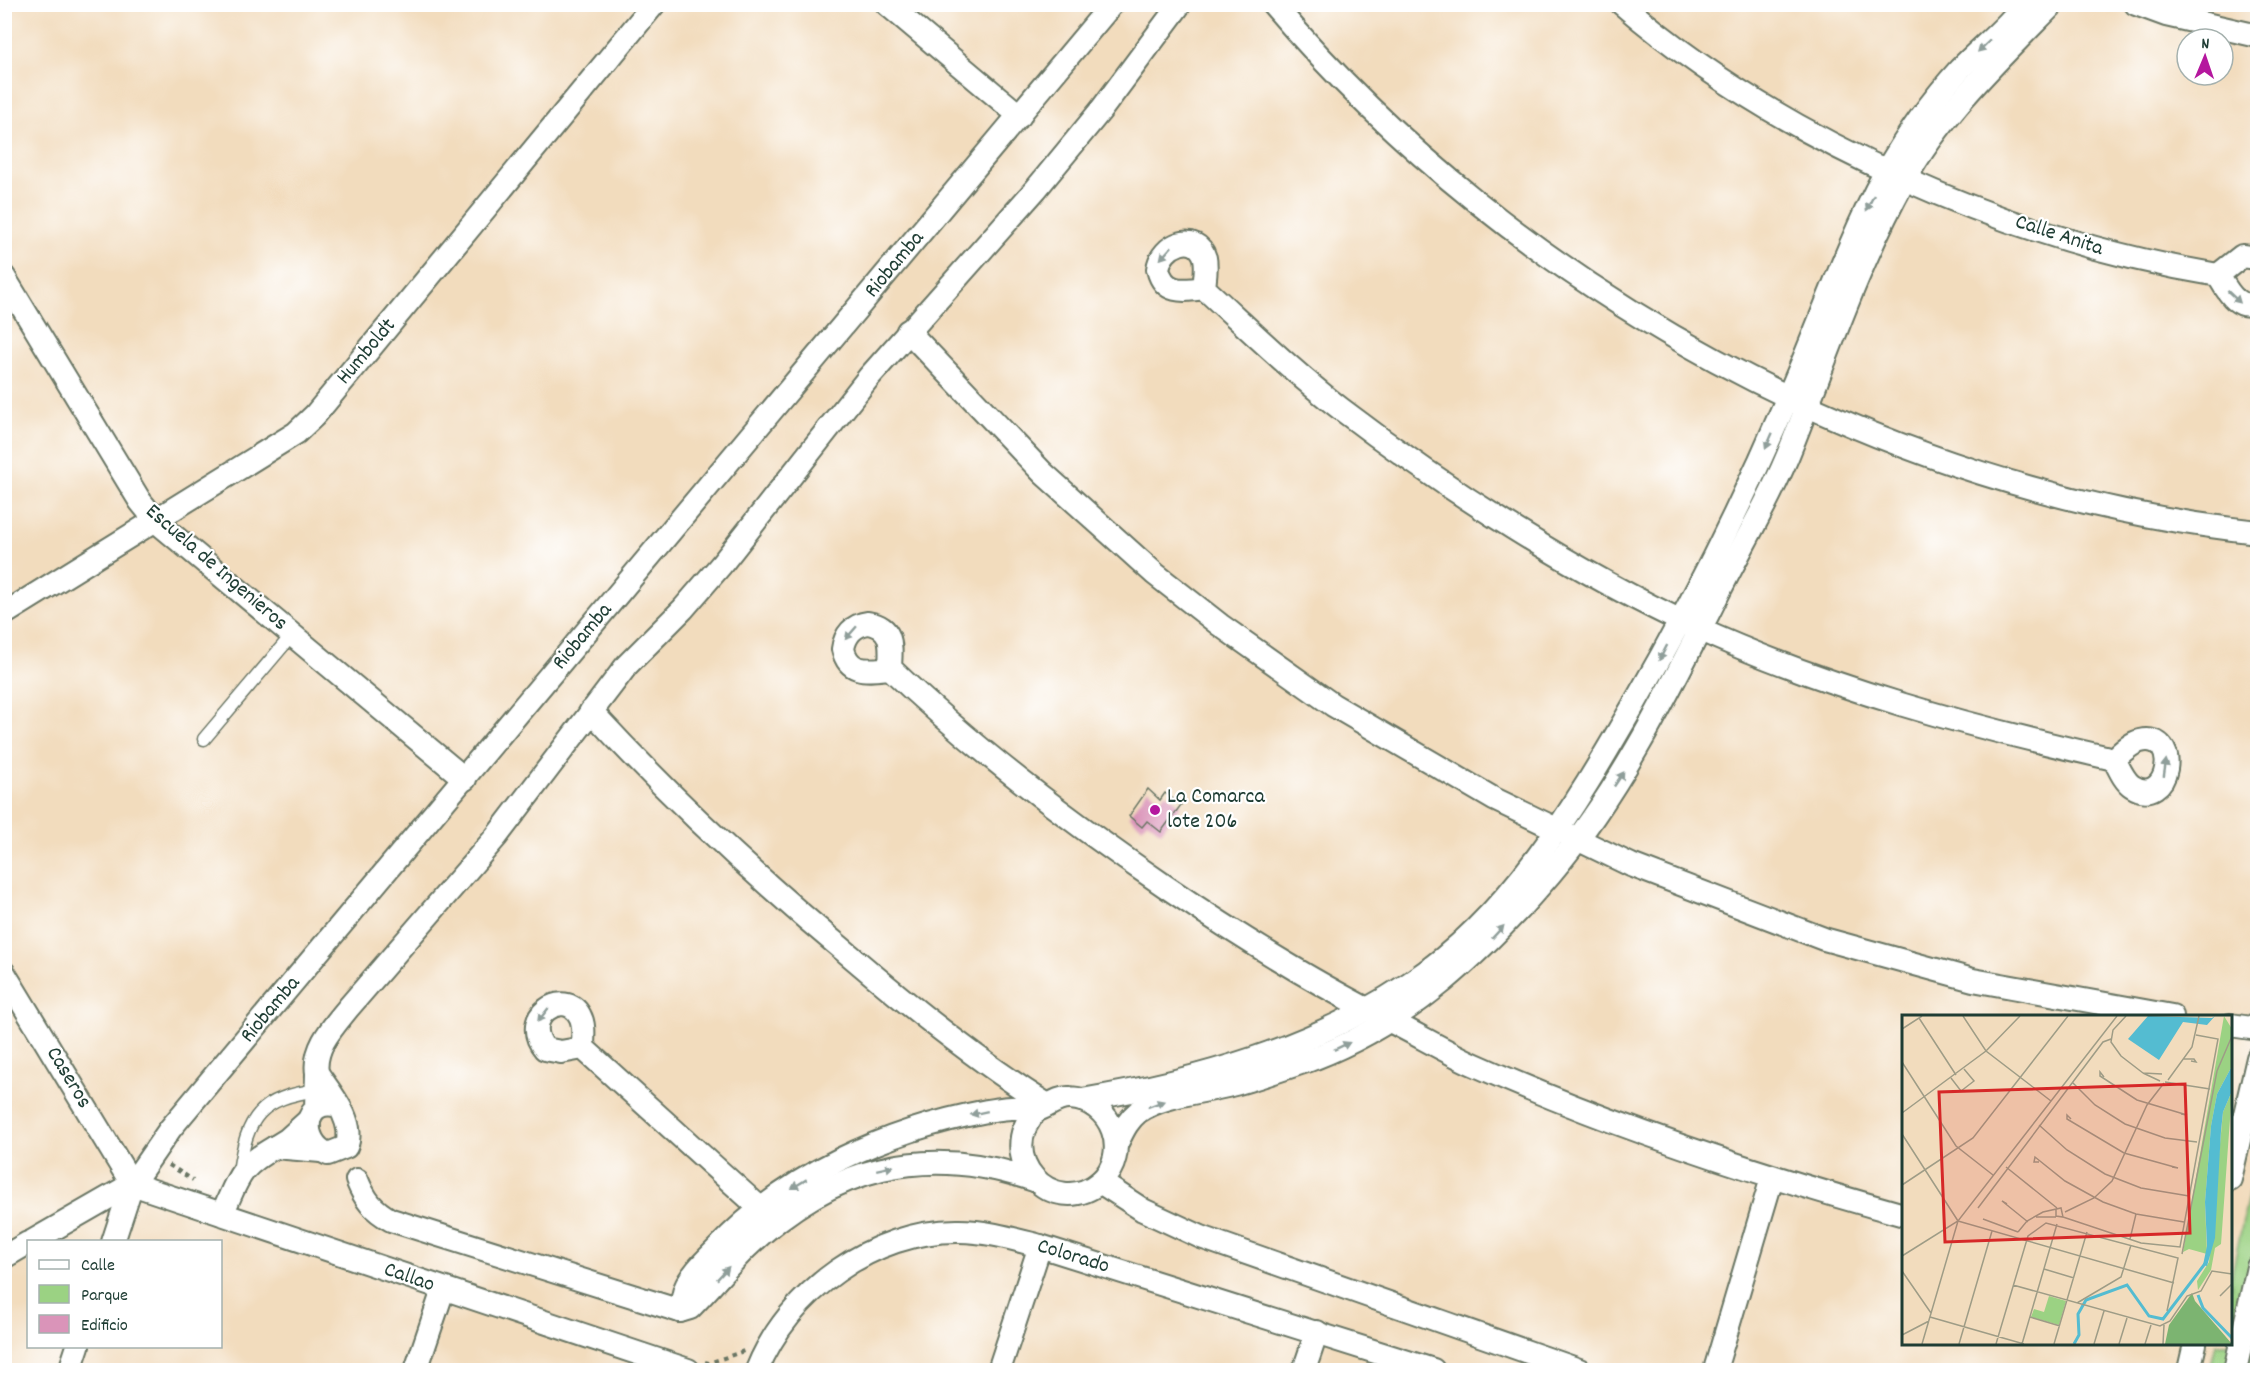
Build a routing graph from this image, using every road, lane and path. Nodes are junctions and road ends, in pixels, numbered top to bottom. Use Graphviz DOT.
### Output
graph roads {
  1 [pos="654,4"];
  2 [pos="888,4"];
  3 [pos="1112,4"];
  4 [pos="1180,4"];
  5 [pos="1273,4"];
  6 [pos="1622,4"];
  7 [pos="2024,4"];
  8 [pos="2053,4"];
  9 [pos="2136,4"];
  10 [pos="2258,36"];
  11 [pos="1020,116"];
  12 [pos="1895,176"];
  13 [pos="2258,258"];
  14 [pos="2218,276"];
  15 [pos="4,277"];
  16 [pos="1204,288"];
  17 [pos="2258,302"];
  18 [pos="908,332"];
  19 [pos="1797,402"];
  20 [pos="157,522"];
  21 [pos="2258,532"];
  22 [pos="4,614"];
  23 [pos="1690,625"];
  24 [pos="292,635"];
  25 [pos="890,668"];
  26 [pos="591,711"];
  27 [pos="204,739"];
  28 [pos="2114,759"];
  29 [pos="465,779"];
  30 [pos="1558,829"];
  31 [pos="1578,839"];
  32 [pos="4,973"];
  33 [pos="1367,1010"];
  34 [pos="2161,1015"];
  35 [pos="1390,1021"];
  36 [pos="2232,1025"];
  37 [pos="2258,1029"];
  38 [pos="583,1048"];
  39 [pos="2258,1058"];
  40 [pos="320,1099"];
  41 [pos="1082,1100"];
  42 [pos="1042,1107"];
  43 [pos="350,1139"];
  44 [pos="1117,1143"];
  45 [pos="275,1147"];
  46 [pos="325,1153"];
  47 [pos="2232,1170"];
  48 [pos="239,1174"];
  49 [pos="1772,1178"];
  50 [pos="357,1180"];
  51 [pos="1037,1181"];
  52 [pos="1100,1182"];
  53 [pos="132,1184"];
  54 [pos="760,1207"];
  55 [pos="222,1214"];
  56 [pos="1902,1214"];
  57 [pos="777,1223"];
  58 [pos="34,1240"];
  59 [pos="114,1240"];
  60 [pos="27,1244"];
  61 [pos="1040,1246"];
  62 [pos="4,1257"];
  63 [pos="2258,1267"];
  64 [pos="443,1290"];
  65 [pos="681,1311"];
  66 [pos="1317,1332"];
  67 [pos="2195,1345"];
  68 [pos="78,1348"];
  69 [pos="70,1371"];
  70 [pos="416,1371"];
  71 [pos="688,1371"];
  72 [pos="757,1371"];
  73 [pos="999,1371"];
  74 [pos="1304,1371"];
  75 [pos="1433,1371"];
  76 [pos="1579,1371"];
  77 [pos="1715,1371"];
  78 [pos="2189,1371"];
  79 [pos="2235,1371"];
  1 -- 20 [label="street, Humboldt"];
  2 -- 11 [label="street"];
  3 -- 11 [label="street, Riobamba"];
  4 -- 18 [label="street"];
  5 -- 19 [label="street"];
  6 -- 12 [label="street, Calle Anita"];
  7 -- 12 [label="street, one-way"];
  8 -- 12 [label="street"];
  9 -- 10 [label="street"];
  11 -- 29 [label="street, Riobamba"];
  12 -- 14 [label="street, Calle Anita"];
  12 -- 19 [label="street"];
  13 -- 14 [label="street"];
  14 -- 17 [label="street, one-way"];
  15 -- 20 [label="street, Escuela de Ingenieros"];
  16 -- 23 [label="street"];
  18 -- 26 [label="street"];
  18 -- 30 [label="street"];
  19 -- 21 [label="street"];
  19 -- 23 [label="street"];
  20 -- 22 [label="street, Humboldt"];
  20 -- 24 [label="street, Escuela de Ingenieros"];
  23 -- 28 [label="street"];
  23 -- 30 [label="street, one-way"];
  31 -- 23 [label="street, one-way"];
  24 -- 27 [label="lane"];
  24 -- 29 [label="street, Escuela de Ingenieros"];
  25 -- 33 [label="street"];
  26 -- 40 [label="street"];
  26 -- 42 [label="street"];
  29 -- 53 [label="street, Riobamba"];
  30 -- 31 [label="street"];
  30 -- 33 [label="street"];
  31 -- 34 [label="street"];
  35 -- 31 [label="street, one-way"];
  32 -- 53 [label="street, Caseros"];
  33 -- 35 [label="street"];
  33 -- 41 [label="street"];
  44 -- 35 [label="street, one-way"];
  35 -- 49 [label="street"];
  36 -- 37 [label="street"];
  38 -- 54 [label="street"];
  39 -- 47 [label="street"];
  40 -- 43 [label="street"];
  40 -- 45 [label="street"];
  40 -- 46 [label="street"];
  40 -- 48 [label="lane"];
  41 -- 42 [label="street"];
  41 -- 44 [label="street"];
  42 -- 51 [label="street"];
  42 -- 54 [label="street, one-way"];
  43 -- 46 [label="street"];
  43 -- 50 [label="street"];
  44 -- 52 [label="street"];
  45 -- 46 [label="street"];
  45 -- 48 [label="street"];
  46 -- 50 [label="street"];
  48 -- 55 [label="street"];
  49 -- 56 [label="street"];
  49 -- 77 [label="street"];
  50 -- 65 [label="street"];
  51 -- 52 [label="street"];
  57 -- 51 [label="street, one-way"];
  52 -- 76 [label="street"];
  53 -- 55 [label="street, Callao"];
  53 -- 58 [label="street, Riobamba"];
  53 -- 59 [label="street"];
  54 -- 57 [label="street"];
  54 -- 65 [label="street"];
  55 -- 64 [label="street, Callao"];
  65 -- 57 [label="street, one-way"];
  60 -- 62 [label="street, Riobamba"];
  61 -- 66 [label="street, Colorado"];
  61 -- 72 [label="street, Colorado"];
  61 -- 73 [label="street"];
  63 -- 79 [label="street"];
  64 -- 70 [label="street"];
  64 -- 71 [label="street, Callao"];
  66 -- 74 [label="street"];
  66 -- 75 [label="street, Colorado"];
  67 -- 78 [label="street"];
  68 -- 69 [label="street"];
}
